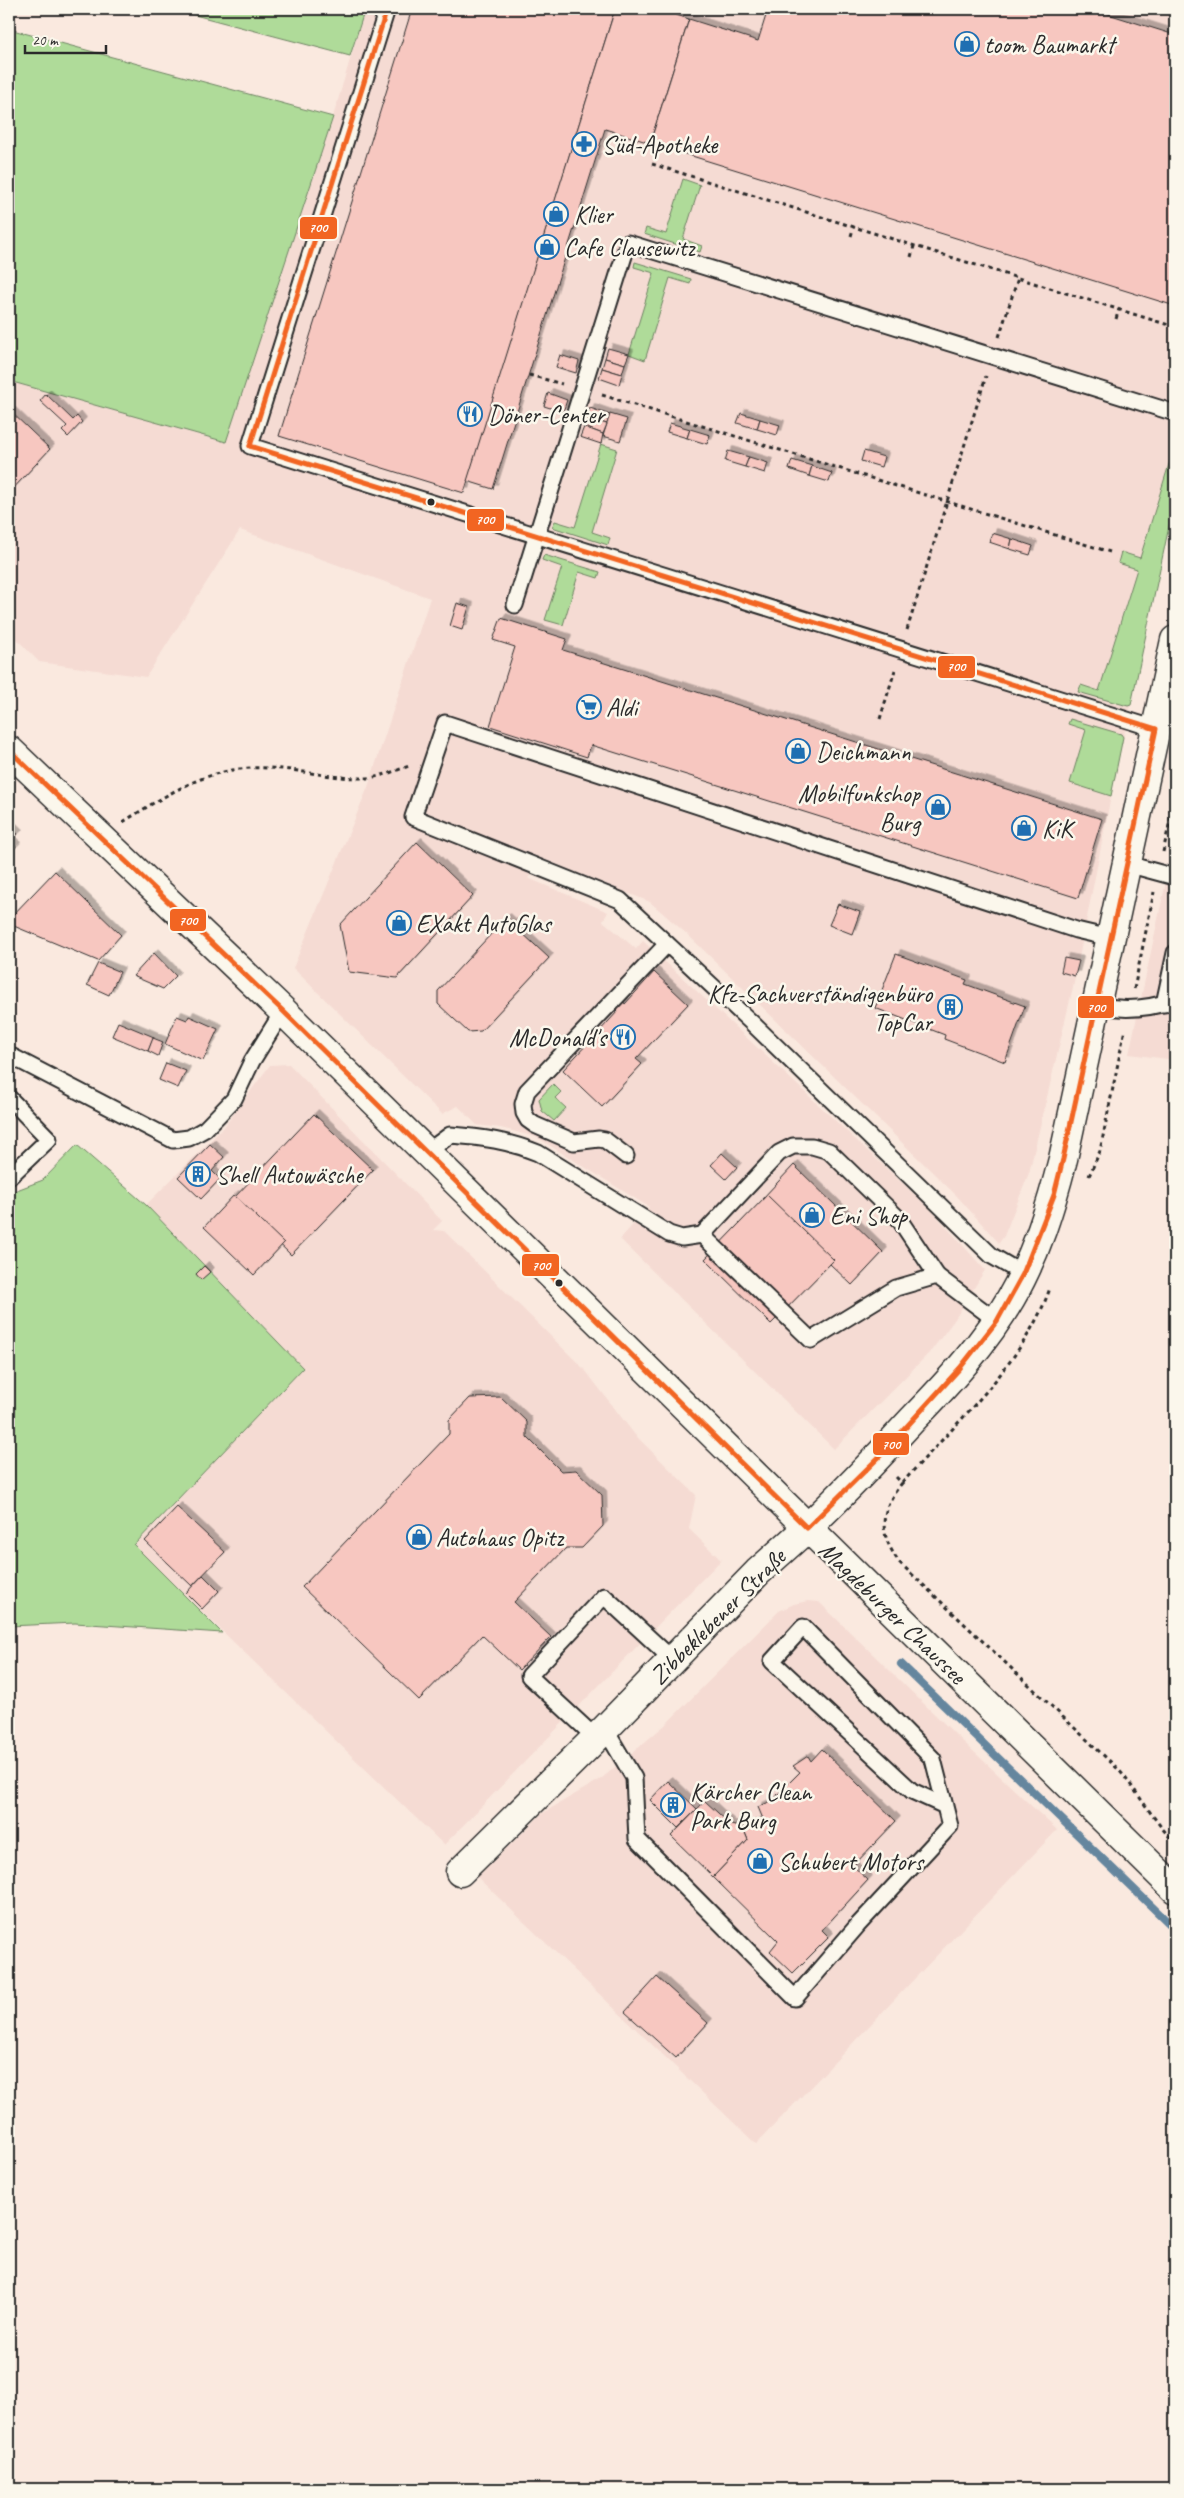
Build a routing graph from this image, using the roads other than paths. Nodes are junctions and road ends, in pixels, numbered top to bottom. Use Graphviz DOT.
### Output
graph roads {
  1 [pos="387,9"];
  2 [pos="1175,413"];
  3 [pos="537,536"];
  4 [pos="516,605"];
  5 [pos="1175,640"];
  6 [pos="1156,729"];
  7 [pos="9,750"];
  8 [pos="1127,864"];
  9 [pos="1175,877"];
  10 [pos="1110,938"];
  11 [pos="667,944"];
  12 [pos="1175,952"];
  13 [pos="1169,1002"];
  14 [pos="1096,1005"];
  15 [pos="283,1010"];
  16 [pos="9,1056"];
  17 [pos="9,1098"];
  18 [pos="427,1152"];
  19 [pos="626,1156"];
  20 [pos="9,1177"];
  21 [pos="702,1236"];
  22 [pos="1024,1274"];
  23 [pos="937,1276"];
  24 [pos="997,1321"];
  25 [pos="807,1528"];
  26 [pos="673,1660"];
  27 [pos="600,1733"];
  28 [pos="945,1806"];
  29 [pos="460,1872"];
  30 [pos="1175,1889"];
  1 -- 3 [label="lane"];
  2 -- 3 [label="lane"];
  3 -- 4 [label="lane"];
  3 -- 6 [label="lane"];
  5 -- 6 [label="main road, Zibbeklebener Straße"];
  6 -- 8 [label="main road, Zibbeklebener Straße"];
  7 -- 15 [label="main road, Magdeburger Chaussee"];
  8 -- 9 [label="lane"];
  8 -- 10 [label="main road, Zibbeklebener Straße"];
  10 -- 11 [label="lane"];
  10 -- 14 [label="main road, Zibbeklebener Straße"];
  11 -- 19 [label="lane"];
  11 -- 22 [label="lane"];
  12 -- 13 [label="lane"];
  13 -- 14 [label="lane"];
  14 -- 22 [label="main road, Zibbeklebener Straße"];
  15 -- 16 [label="lane"];
  15 -- 18 [label="main road, Magdeburger Chaussee"];
  17 -- 20 [label="lane"];
  18 -- 21 [label="lane"];
  18 -- 25 [label="main road, Magdeburger Chaussee"];
  21 -- 23 [label="lane"];
  21 -- 23 [label="lane"];
  22 -- 24 [label="main road, Zibbeklebener Straße"];
  23 -- 24 [label="lane"];
  24 -- 25 [label="main road, Zibbeklebener Straße"];
  25 -- 26 [label="main road, Zibbeklebener Straße"];
  25 -- 30 [label="main road, Magdeburger Chaussee"];
  26 -- 27 [label="main road, Zibbeklebener Straße"];
  26 -- 27 [label="lane"];
  27 -- 28 [label="lane"];
  27 -- 29 [label="main road, Zibbeklebener Straße"];
  28 -- 28 [label="lane"];
}
